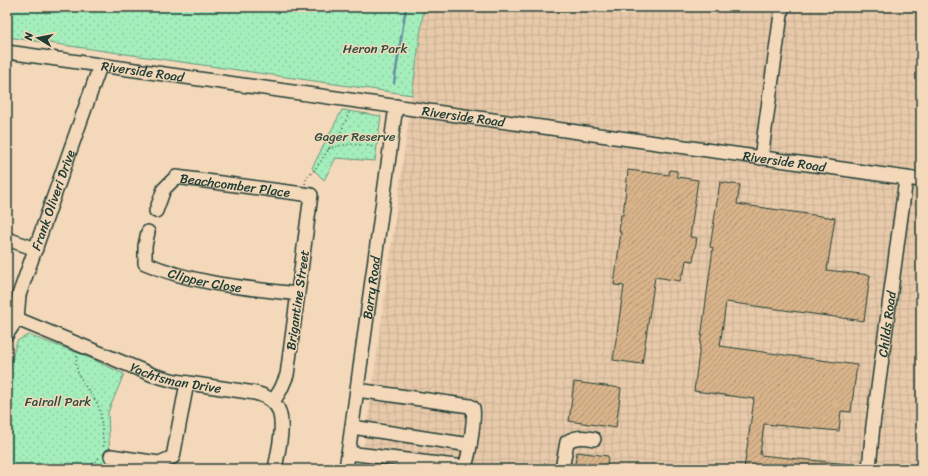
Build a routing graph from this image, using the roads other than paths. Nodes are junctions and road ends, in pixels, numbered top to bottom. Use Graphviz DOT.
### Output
graph roads {
  1 [pos="782,7"];
  2 [pos="7,52"];
  3 [pos="100,66"];
  4 [pos="396,106"];
  5 [pos="761,158"];
  6 [pos="906,179"];
  7 [pos="921,180"];
  8 [pos="311,195"];
  9 [pos="156,211"];
  10 [pos="148,232"];
  11 [pos="7,239"];
  12 [pos="36,249"];
  13 [pos="298,294"];
  14 [pos="16,319"];
  15 [pos="7,334"];
  16 [pos="187,383"];
  17 [pos="357,390"];
  18 [pos="273,402"];
  19 [pos="352,427"];
  20 [pos="594,439"];
  21 [pos="470,445"];
  22 [pos="348,453"];
  23 [pos="106,454"];
  24 [pos="275,469"];
  25 [pos="346,469"];
  26 [pos="562,469"];
  27 [pos="868,469"];
  1 -- 5 [label="street"];
  2 -- 3 [label="street, Riverside Road"];
  3 -- 4 [label="street, Riverside Road"];
  3 -- 12 [label="street, Frank Oliveri Drive"];
  4 -- 5 [label="street, Riverside Road"];
  4 -- 17 [label="street, Barry Road"];
  5 -- 6 [label="street, Riverside Road"];
  6 -- 7 [label="street, Riverside Road"];
  6 -- 27 [label="street, Childs Road"];
  8 -- 9 [label="street, Beachcomber Place"];
  8 -- 13 [label="street, Brigantine Street"];
  10 -- 13 [label="street, Clipper Close"];
  11 -- 12 [label="street"];
  12 -- 14 [label="street, Frank Oliveri Drive"];
  13 -- 18 [label="street, Brigantine Street"];
  14 -- 15 [label="street, Frank Oliveri Drive"];
  14 -- 16 [label="street, Yachtsman Drive"];
  16 -- 18 [label="street, Yachtsman Drive"];
  16 -- 23 [label="street"];
  17 -- 19 [label="street, Barry Road"];
  17 -- 21 [label="street"];
  18 -- 24 [label="street"];
  19 -- 21 [label="street"];
  19 -- 22 [label="street, Barry Road"];
  20 -- 26 [label="street"];
  21 -- 22 [label="street"];
  22 -- 25 [label="street, Barry Road"];
}
